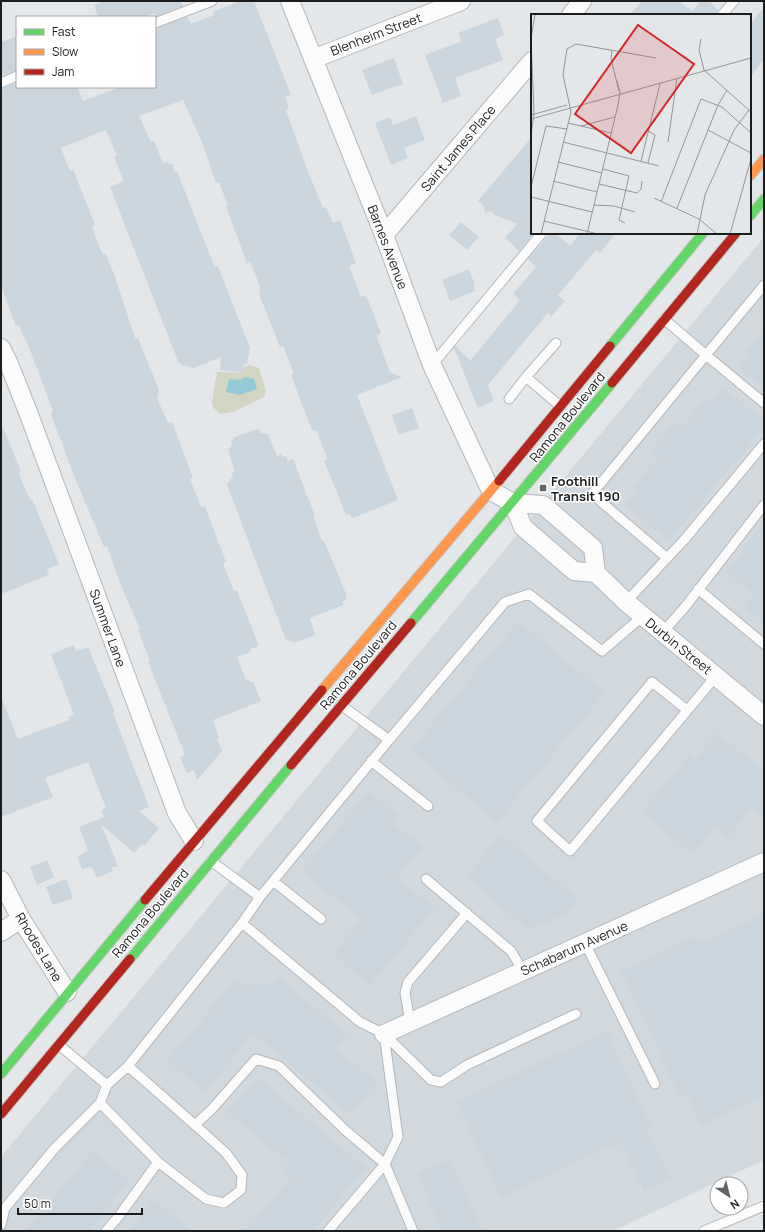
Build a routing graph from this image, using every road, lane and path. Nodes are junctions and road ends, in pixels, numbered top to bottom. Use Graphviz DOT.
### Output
graph roads {
  1 [pos="212,1"];
  2 [pos="290,1"];
  3 [pos="462,1"];
  4 [pos="582,1"];
  5 [pos="734,1"];
  6 [pos="571,14"];
  7 [pos="723,14"];
  8 [pos="156,23"];
  9 [pos="313,59"];
  10 [pos="531,61"];
  11 [pos="16,76"];
  12 [pos="1,83"];
  13 [pos="764,159"];
  14 [pos="751,175"];
  15 [pos="764,199"];
  16 [pos="751,215"];
  17 [pos="541,234"];
  18 [pos="702,234"];
  19 [pos="735,234"];
  20 [pos="384,235"];
  21 [pos="764,285"];
  22 [pos="664,319"];
  23 [pos="556,343"];
  24 [pos="1,348"];
  25 [pos="706,355"];
  26 [pos="432,365"];
  27 [pos="526,377"];
  28 [pos="508,398"];
  29 [pos="764,402"];
  30 [pos="560,406"];
  31 [pos="764,444"];
  32 [pos="491,491"];
  33 [pos="513,504"];
  34 [pos="764,505"];
  35 [pos="667,558"];
  36 [pos="596,573"];
  37 [pos="698,589"];
  38 [pos="626,602"];
  39 [pos="643,616"];
  40 [pos="663,632"];
  41 [pos="764,644"];
  42 [pos="716,676"];
  43 [pos="341,705"];
  44 [pos="687,710"];
  45 [pos="764,716"];
  46 [pos="389,740"];
  47 [pos="371,761"];
  48 [pos="428,806"];
  49 [pos="194,841"];
  50 [pos="211,861"];
  51 [pos="764,862"];
  52 [pos="426,879"];
  53 [pos="1,880"];
  54 [pos="273,881"];
  55 [pos="260,897"];
  56 [pos="467,913"];
  57 [pos="21,919"];
  58 [pos="321,919"];
  59 [pos="242,923"];
  60 [pos="1,932"];
  61 [pos="585,943"];
  62 [pos="523,971"];
  63 [pos="67,992"];
  64 [pos="576,1014"];
  65 [pos="410,1022"];
  66 [pos="384,1034"];
  67 [pos="58,1044"];
  68 [pos="128,1066"];
  69 [pos="1,1074"];
  70 [pos="655,1084"];
  71 [pos="107,1085"];
  72 [pos="100,1103"];
  73 [pos="1,1114"];
  74 [pos="195,1125"];
  75 [pos="158,1162"];
  76 [pos="385,1164"];
  77 [pos="764,1206"];
  78 [pos="1,1225"];
  79 [pos="106,1231"];
  80 [pos="328,1231"];
  81 [pos="413,1231"];
  82 [pos="704,1231"];
  1 -- 8 [label="lane"];
  2 -- 9 [label="street, Barnes Avenue"];
  3 -- 9 [label="street, Blenheim Street"];
  4 -- 6 [label="street"];
  5 -- 7 [label="lane"];
  9 -- 20 [label="street, Barnes Avenue"];
  10 -- 20 [label="street, Saint James Place"];
  11 -- 12 [label="lane"];
  13 -- 14 [label="main road"];
  15 -- 16 [label="main road"];
  17 -- 26 [label="lane"];
  18 -- 30 [label="main road, Ramona Boulevard"];
  19 -- 22 [label="main road, Ramona Boulevard"];
  20 -- 26 [label="street, Barnes Avenue"];
  21 -- 25 [label="lane"];
  22 -- 25 [label="lane"];
  22 -- 33 [label="main road, Ramona Boulevard"];
  23 -- 27 [label="lane"];
  24 -- 49 [label="street, Summer Lane"];
  25 -- 29 [label="lane"];
  25 -- 35 [label="lane"];
  26 -- 32 [label="street, Barnes Avenue"];
  27 -- 28 [label="lane"];
  27 -- 30 [label="lane"];
  30 -- 32 [label="main road, Ramona Boulevard"];
  31 -- 35 [label="lane"];
  32 -- 33 [label="street"];
  32 -- 49 [label="main road, Ramona Boulevard"];
  33 -- 36 [label="street"];
  33 -- 36 [label="street"];
  33 -- 43 [label="main road, Ramona Boulevard"];
  34 -- 37 [label="lane"];
  35 -- 38 [label="lane"];
  36 -- 38 [label="street, Durbin Street"];
  37 -- 40 [label="lane"];
  37 -- 41 [label="lane"];
  38 -- 39 [label="street, Durbin Street"];
  39 -- 40 [label="street, Durbin Street"];
  39 -- 46 [label="lane"];
  40 -- 42 [label="street, Durbin Street"];
  42 -- 44 [label="lane"];
  42 -- 45 [label="street, Durbin Street"];
  43 -- 46 [label="lane"];
  43 -- 50 [label="main road, Ramona Boulevard"];
  44 -- 44 [label="lane"];
  46 -- 47 [label="lane"];
  47 -- 48 [label="lane"];
  47 -- 54 [label="lane"];
  49 -- 63 [label="main road, Ramona Boulevard"];
  50 -- 55 [label="lane"];
  50 -- 67 [label="main road, Ramona Boulevard"];
  51 -- 61 [label="street, Schabarum Avenue"];
  52 -- 56 [label="lane"];
  53 -- 57 [label="street, Rhodes Lane"];
  54 -- 55 [label="lane"];
  54 -- 58 [label="lane"];
  55 -- 59 [label="lane"];
  56 -- 62 [label="lane"];
  56 -- 65 [label="lane"];
  57 -- 60 [label="street"];
  57 -- 63 [label="street, Rhodes Lane"];
  59 -- 66 [label="lane"];
  59 -- 68 [label="lane"];
  61 -- 62 [label="street, Schabarum Avenue"];
  61 -- 70 [label="lane"];
  62 -- 65 [label="street, Schabarum Avenue"];
  63 -- 69 [label="main road, Ramona Boulevard"];
  64 -- 66 [label="lane"];
  65 -- 66 [label="street, Schabarum Avenue"];
  66 -- 76 [label="lane"];
  67 -- 71 [label="lane"];
  67 -- 73 [label="main road, Ramona Boulevard"];
  68 -- 71 [label="lane"];
  68 -- 74 [label="lane"];
  71 -- 72 [label="lane"];
  72 -- 75 [label="lane"];
  72 -- 78 [label="lane"];
  74 -- 75 [label="lane"];
  74 -- 76 [label="lane"];
  75 -- 79 [label="lane"];
  76 -- 80 [label="lane"];
  76 -- 81 [label="lane"];
  77 -- 82 [label="lane"];
}
